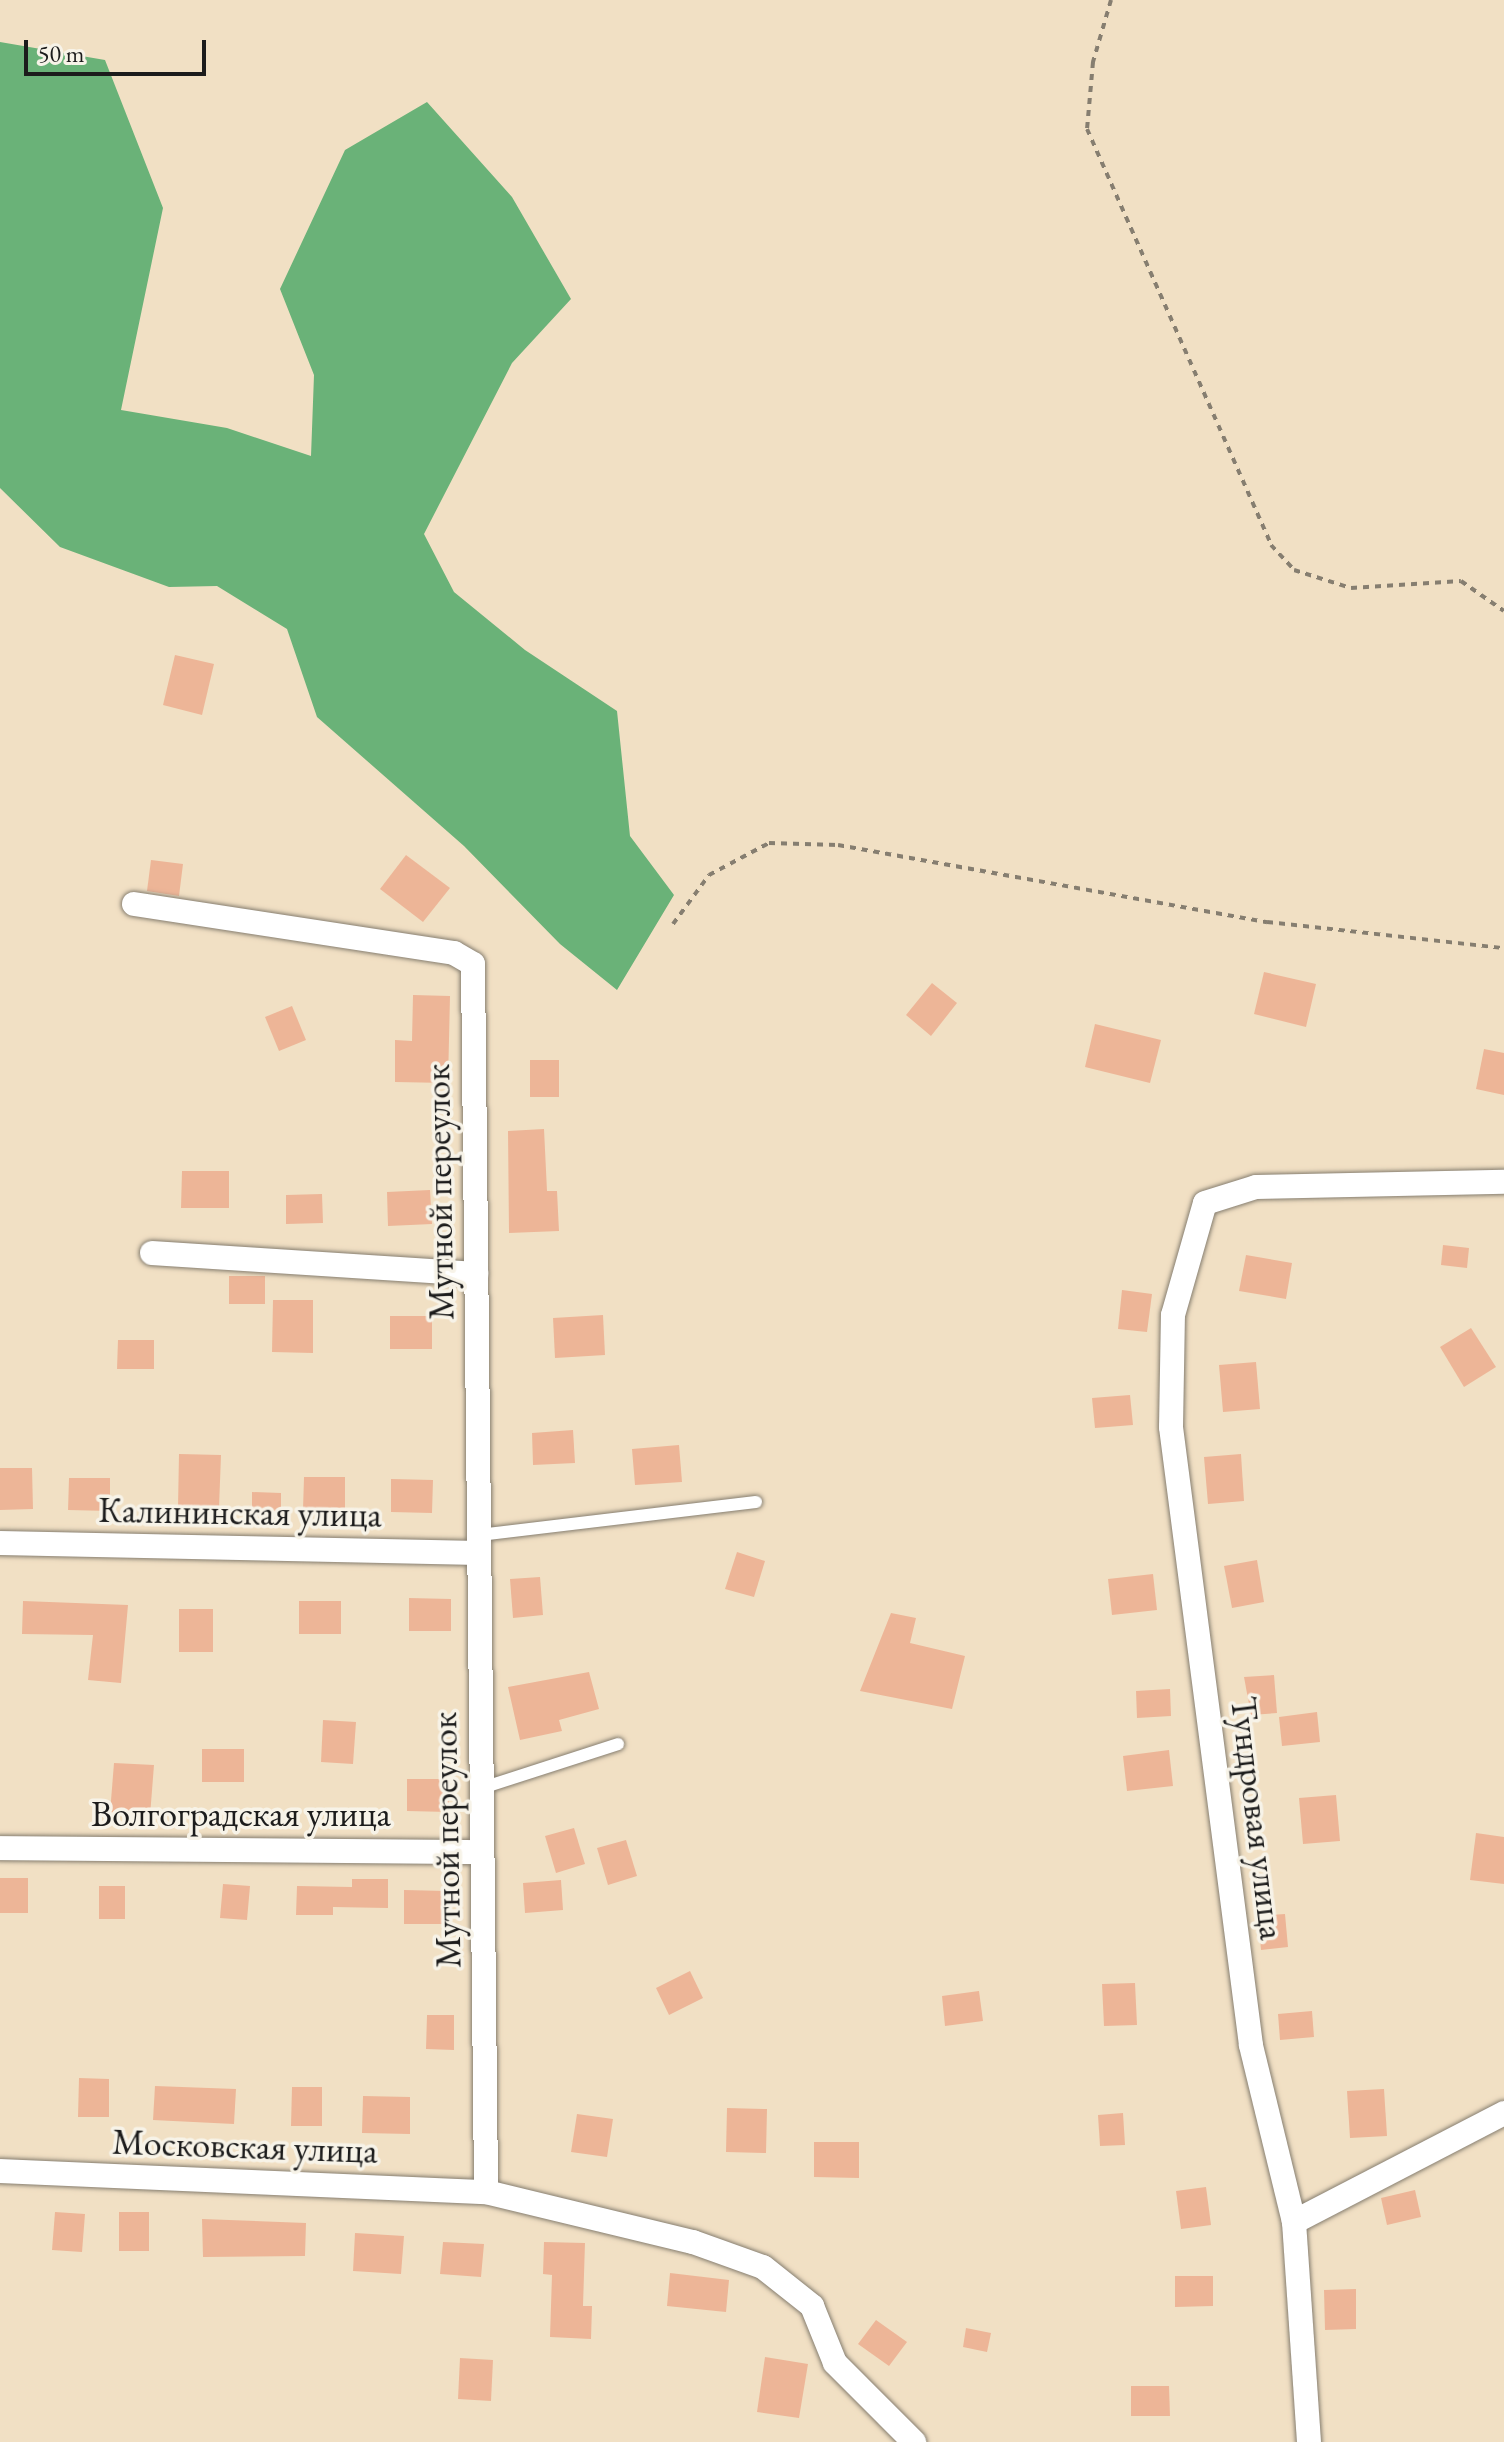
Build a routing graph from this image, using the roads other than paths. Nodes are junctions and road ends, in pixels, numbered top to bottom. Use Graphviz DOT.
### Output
graph roads {
  1 [pos="134,904"];
  2 [pos="1504,1182"];
  3 [pos="152,1253"];
  4 [pos="476,1274"];
  5 [pos="756,1502"];
  6 [pos="0,1543"];
  7 [pos="479,1544"];
  8 [pos="618,1744"];
  9 [pos="482,1788"];
  10 [pos="0,1848"];
  11 [pos="482,1852"];
  12 [pos="1504,2113"];
  13 [pos="0,2171"];
  14 [pos="486,2192"];
  15 [pos="1294,2222"];
  16 [pos="914,2442"];
  17 [pos="1309,2442"];
  1 -- 4 [label="street, Мутной переулок"];
  2 -- 15 [label="street, Тундровая улица"];
  3 -- 4 [label="street"];
  4 -- 7 [label="street, Мутной переулок"];
  5 -- 7 [label="lane"];
  6 -- 7 [label="street, Калининская улица"];
  7 -- 9 [label="street, Мутной переулок"];
  8 -- 9 [label="lane"];
  9 -- 11 [label="street, Мутной переулок"];
  10 -- 11 [label="street, Волгоградская улица"];
  11 -- 14 [label="street, Мутной переулок"];
  12 -- 15 [label="street"];
  13 -- 14 [label="street, Московская улица"];
  14 -- 16 [label="street"];
  15 -- 17 [label="street, Тундровая улица"];
}
